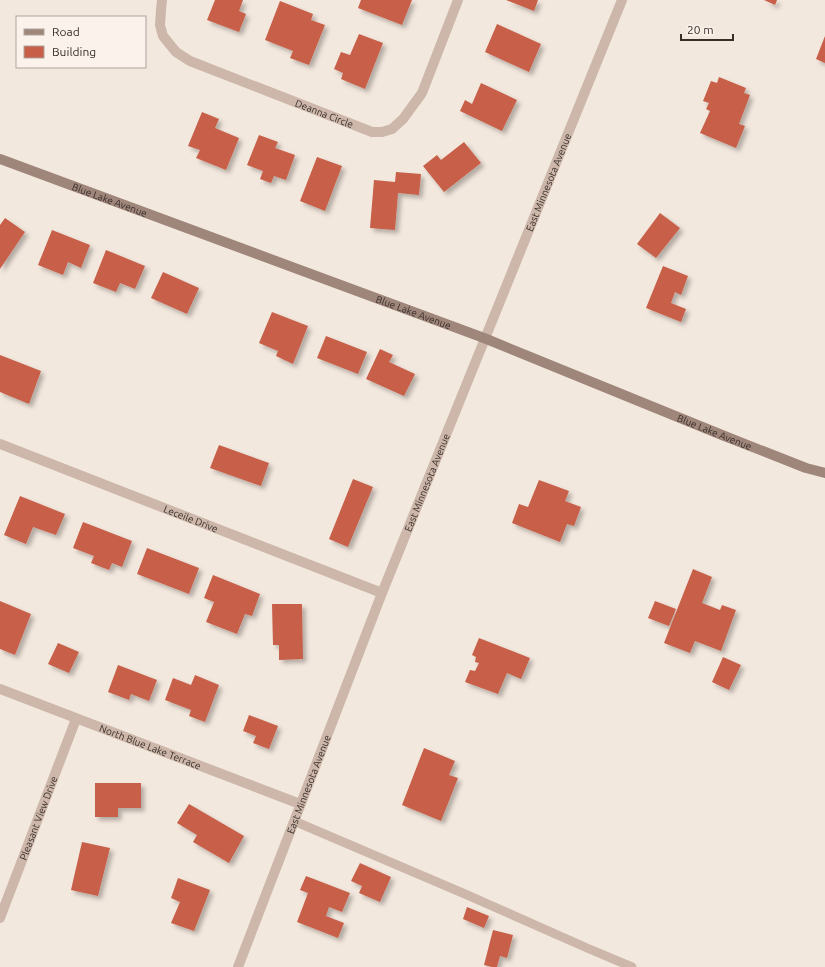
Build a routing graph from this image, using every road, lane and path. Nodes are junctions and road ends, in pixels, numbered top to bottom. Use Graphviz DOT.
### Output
graph roads {
  1 [pos="162,0"];
  2 [pos="458,0"];
  3 [pos="622,0"];
  4 [pos="0,159"];
  5 [pos="484,338"];
  6 [pos="0,444"];
  7 [pos="825,472"];
  8 [pos="382,593"];
  9 [pos="0,689"];
  10 [pos="76,719"];
  11 [pos="300,804"];
  12 [pos="294,821"];
  13 [pos="0,918"];
  14 [pos="238,967"];
  15 [pos="632,967"];
  1 -- 2 [label="street, Deanna Circle"];
  3 -- 5 [label="street, East Minnesota Avenue"];
  4 -- 5 [label="main road, Blue Lake Avenue"];
  5 -- 7 [label="main road, Blue Lake Avenue"];
  5 -- 8 [label="street, East Minnesota Avenue"];
  6 -- 8 [label="street, Leceile Drive"];
  8 -- 11 [label="street, East Minnesota Avenue"];
  9 -- 10 [label="street, North Blue Lake Terrace"];
  10 -- 11 [label="street, North Blue Lake Terrace"];
  10 -- 13 [label="street, Pleasant View Drive"];
  11 -- 12 [label="street, East Minnesota Avenue"];
  12 -- 14 [label="street, East Minnesota Avenue"];
  12 -- 15 [label="lane"];
}
